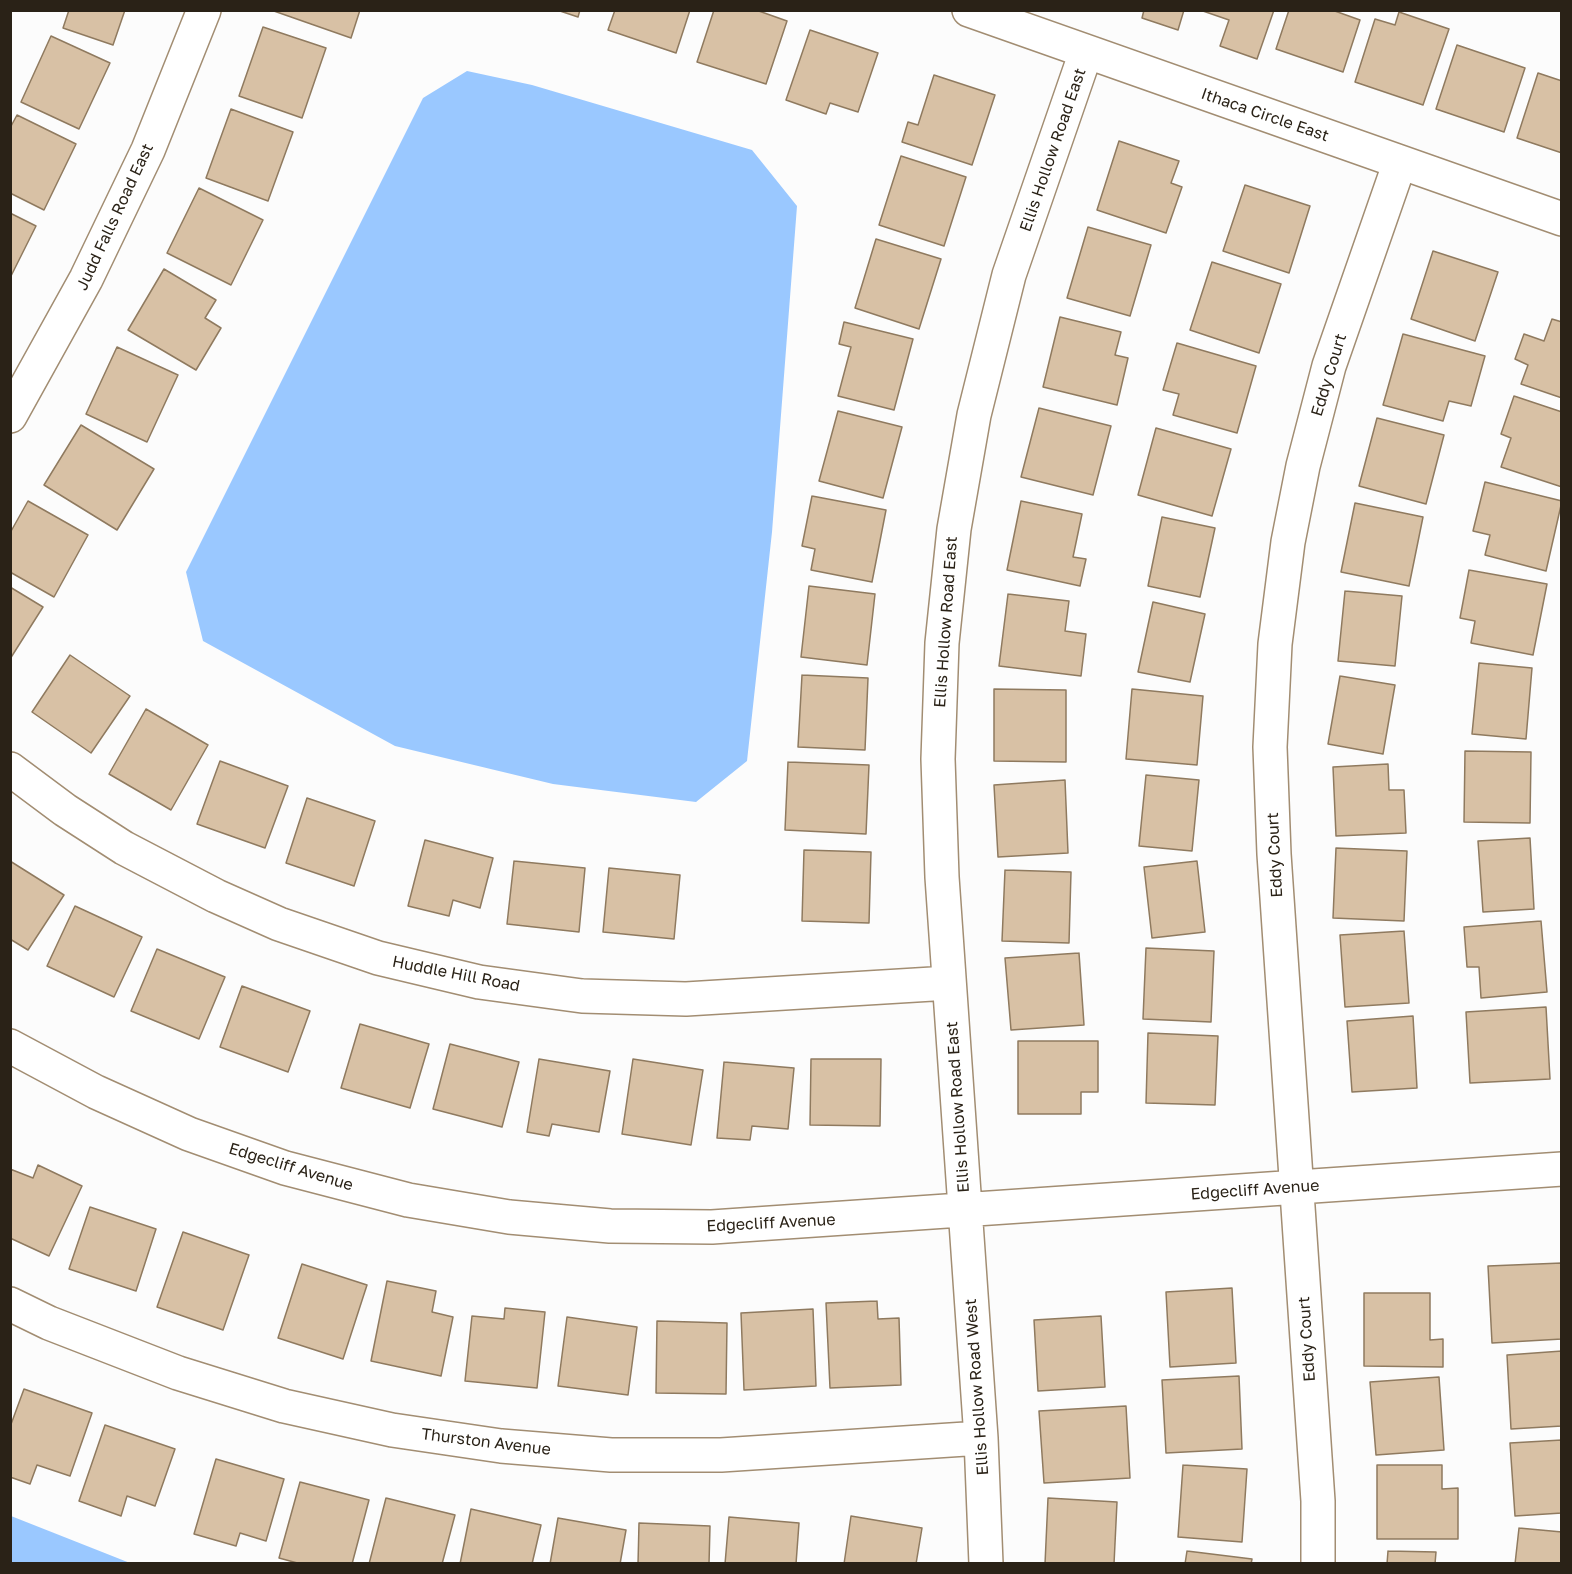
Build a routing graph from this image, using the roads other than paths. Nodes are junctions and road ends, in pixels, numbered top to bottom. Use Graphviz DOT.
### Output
graph roads {
  1 [pos="204,10"];
  2 [pos="969,10"];
  3 [pos="1086,52"];
  4 [pos="1400,162"];
  5 [pos="1562,219"];
  6 [pos="10,416"];
  7 [pos="10,769"];
  8 [pos="949,983"];
  9 [pos="10,1046"];
  10 [pos="1562,1168"];
  11 [pos="1297,1187"];
  12 [pos="965,1211"];
  13 [pos="10,1304"];
  14 [pos="981,1438"];
  15 [pos="986,1563"];
  16 [pos="1318,1563"];
  1 -- 6 [label="street, Judd Falls Road East"];
  2 -- 3 [label="street, Ithaca Circle East"];
  3 -- 4 [label="street, Ithaca Circle East"];
  3 -- 8 [label="street, Ellis Hollow Road East"];
  4 -- 5 [label="street, Ithaca Circle East"];
  4 -- 11 [label="street, Eddy Court"];
  7 -- 8 [label="street, Huddle Hill Road"];
  8 -- 12 [label="street, Ellis Hollow Road East"];
  9 -- 12 [label="street, Edgecliff Avenue"];
  10 -- 11 [label="street, Edgecliff Avenue"];
  11 -- 12 [label="street, Edgecliff Avenue"];
  11 -- 16 [label="street, Eddy Court"];
  12 -- 14 [label="street, Ellis Hollow Road West"];
  13 -- 14 [label="street, Thurston Avenue"];
  14 -- 15 [label="street, Ellis Hollow Road West"];
}
